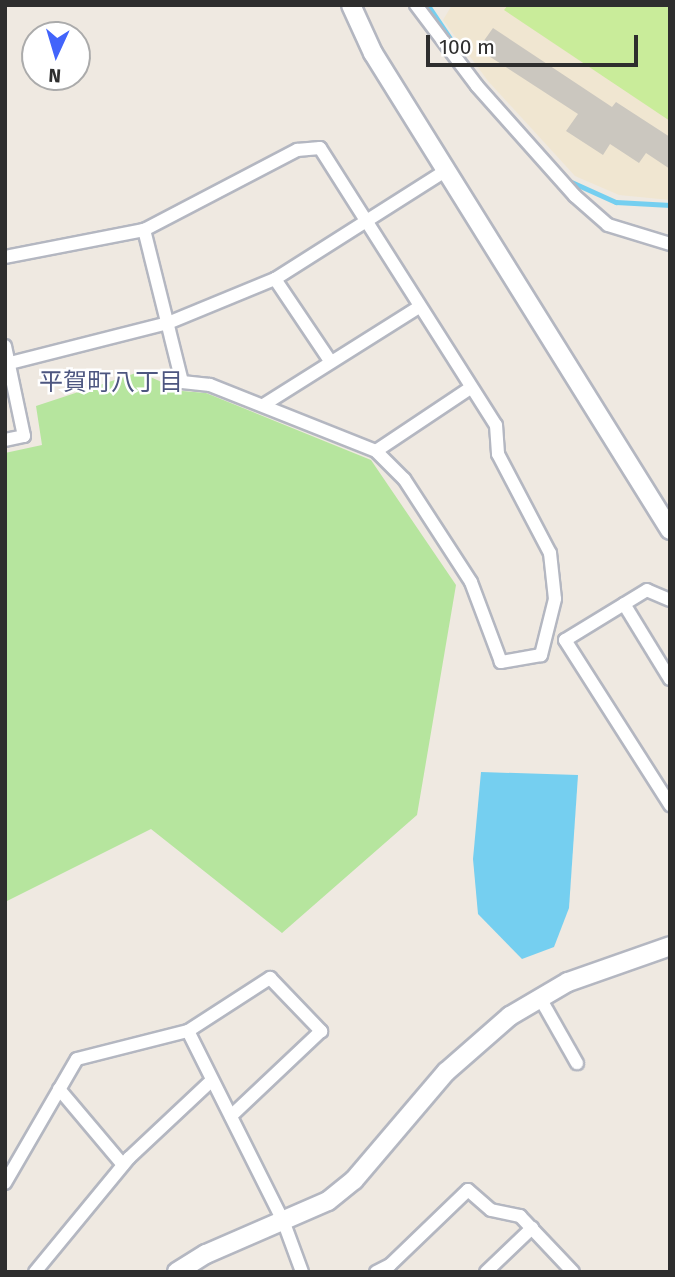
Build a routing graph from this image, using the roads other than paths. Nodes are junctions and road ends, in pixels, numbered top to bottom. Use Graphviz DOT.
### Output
graph roads {
  1 [pos="351,5"];
  2 [pos="416,5"];
  3 [pos="445,172"];
  4 [pos="366,219"];
  5 [pos="144,230"];
  6 [pos="670,244"];
  7 [pos="5,257"];
  8 [pos="275,279"];
  9 [pos="419,307"];
  10 [pos="168,323"];
  11 [pos="5,345"];
  12 [pos="330,361"];
  13 [pos="10,363"];
  14 [pos="470,389"];
  15 [pos="265,404"];
  16 [pos="5,440"];
  17 [pos="376,451"];
  18 [pos="667,518"];
  19 [pos="670,600"];
  20 [pos="624,604"];
  21 [pos="670,680"];
  22 [pos="665,789"];
  23 [pos="670,805"];
  24 [pos="670,946"];
  25 [pos="540,998"];
  26 [pos="188,1031"];
  27 [pos="577,1063"];
  28 [pos="211,1082"];
  29 [pos="59,1089"];
  30 [pos="231,1116"];
  31 [pos="122,1165"];
  32 [pos="5,1183"];
  33 [pos="284,1223"];
  34 [pos="532,1228"];
  35 [pos="393,1268"];
  36 [pos="35,1272"];
  37 [pos="177,1272"];
  38 [pos="302,1272"];
  39 [pos="376,1272"];
  40 [pos="486,1272"];
  41 [pos="573,1272"];
  1 -- 3 [label="street"];
  2 -- 6 [label="street"];
  3 -- 4 [label="street"];
  3 -- 18 [label="street"];
  4 -- 5 [label="street"];
  4 -- 8 [label="street"];
  4 -- 9 [label="street"];
  5 -- 7 [label="street"];
  5 -- 10 [label="street"];
  8 -- 10 [label="street"];
  8 -- 12 [label="street"];
  9 -- 12 [label="street"];
  9 -- 14 [label="street"];
  10 -- 13 [label="street"];
  10 -- 15 [label="street"];
  11 -- 13 [label="street"];
  12 -- 15 [label="street"];
  13 -- 16 [label="street"];
  14 -- 17 [label="street"];
  14 -- 17 [label="street"];
  15 -- 17 [label="street"];
  19 -- 20 [label="street"];
  20 -- 21 [label="street"];
  20 -- 22 [label="street"];
  22 -- 23 [label="street"];
  24 -- 25 [label="street"];
  25 -- 27 [label="street"];
  25 -- 33 [label="street"];
  26 -- 28 [label="street"];
  26 -- 29 [label="street"];
  26 -- 30 [label="street"];
  28 -- 30 [label="street"];
  28 -- 31 [label="street"];
  29 -- 31 [label="street"];
  29 -- 32 [label="street"];
  30 -- 33 [label="street"];
  31 -- 36 [label="street"];
  33 -- 37 [label="street"];
  33 -- 38 [label="street"];
  34 -- 35 [label="street"];
  34 -- 40 [label="street"];
  34 -- 41 [label="street"];
  35 -- 39 [label="street"];
}
